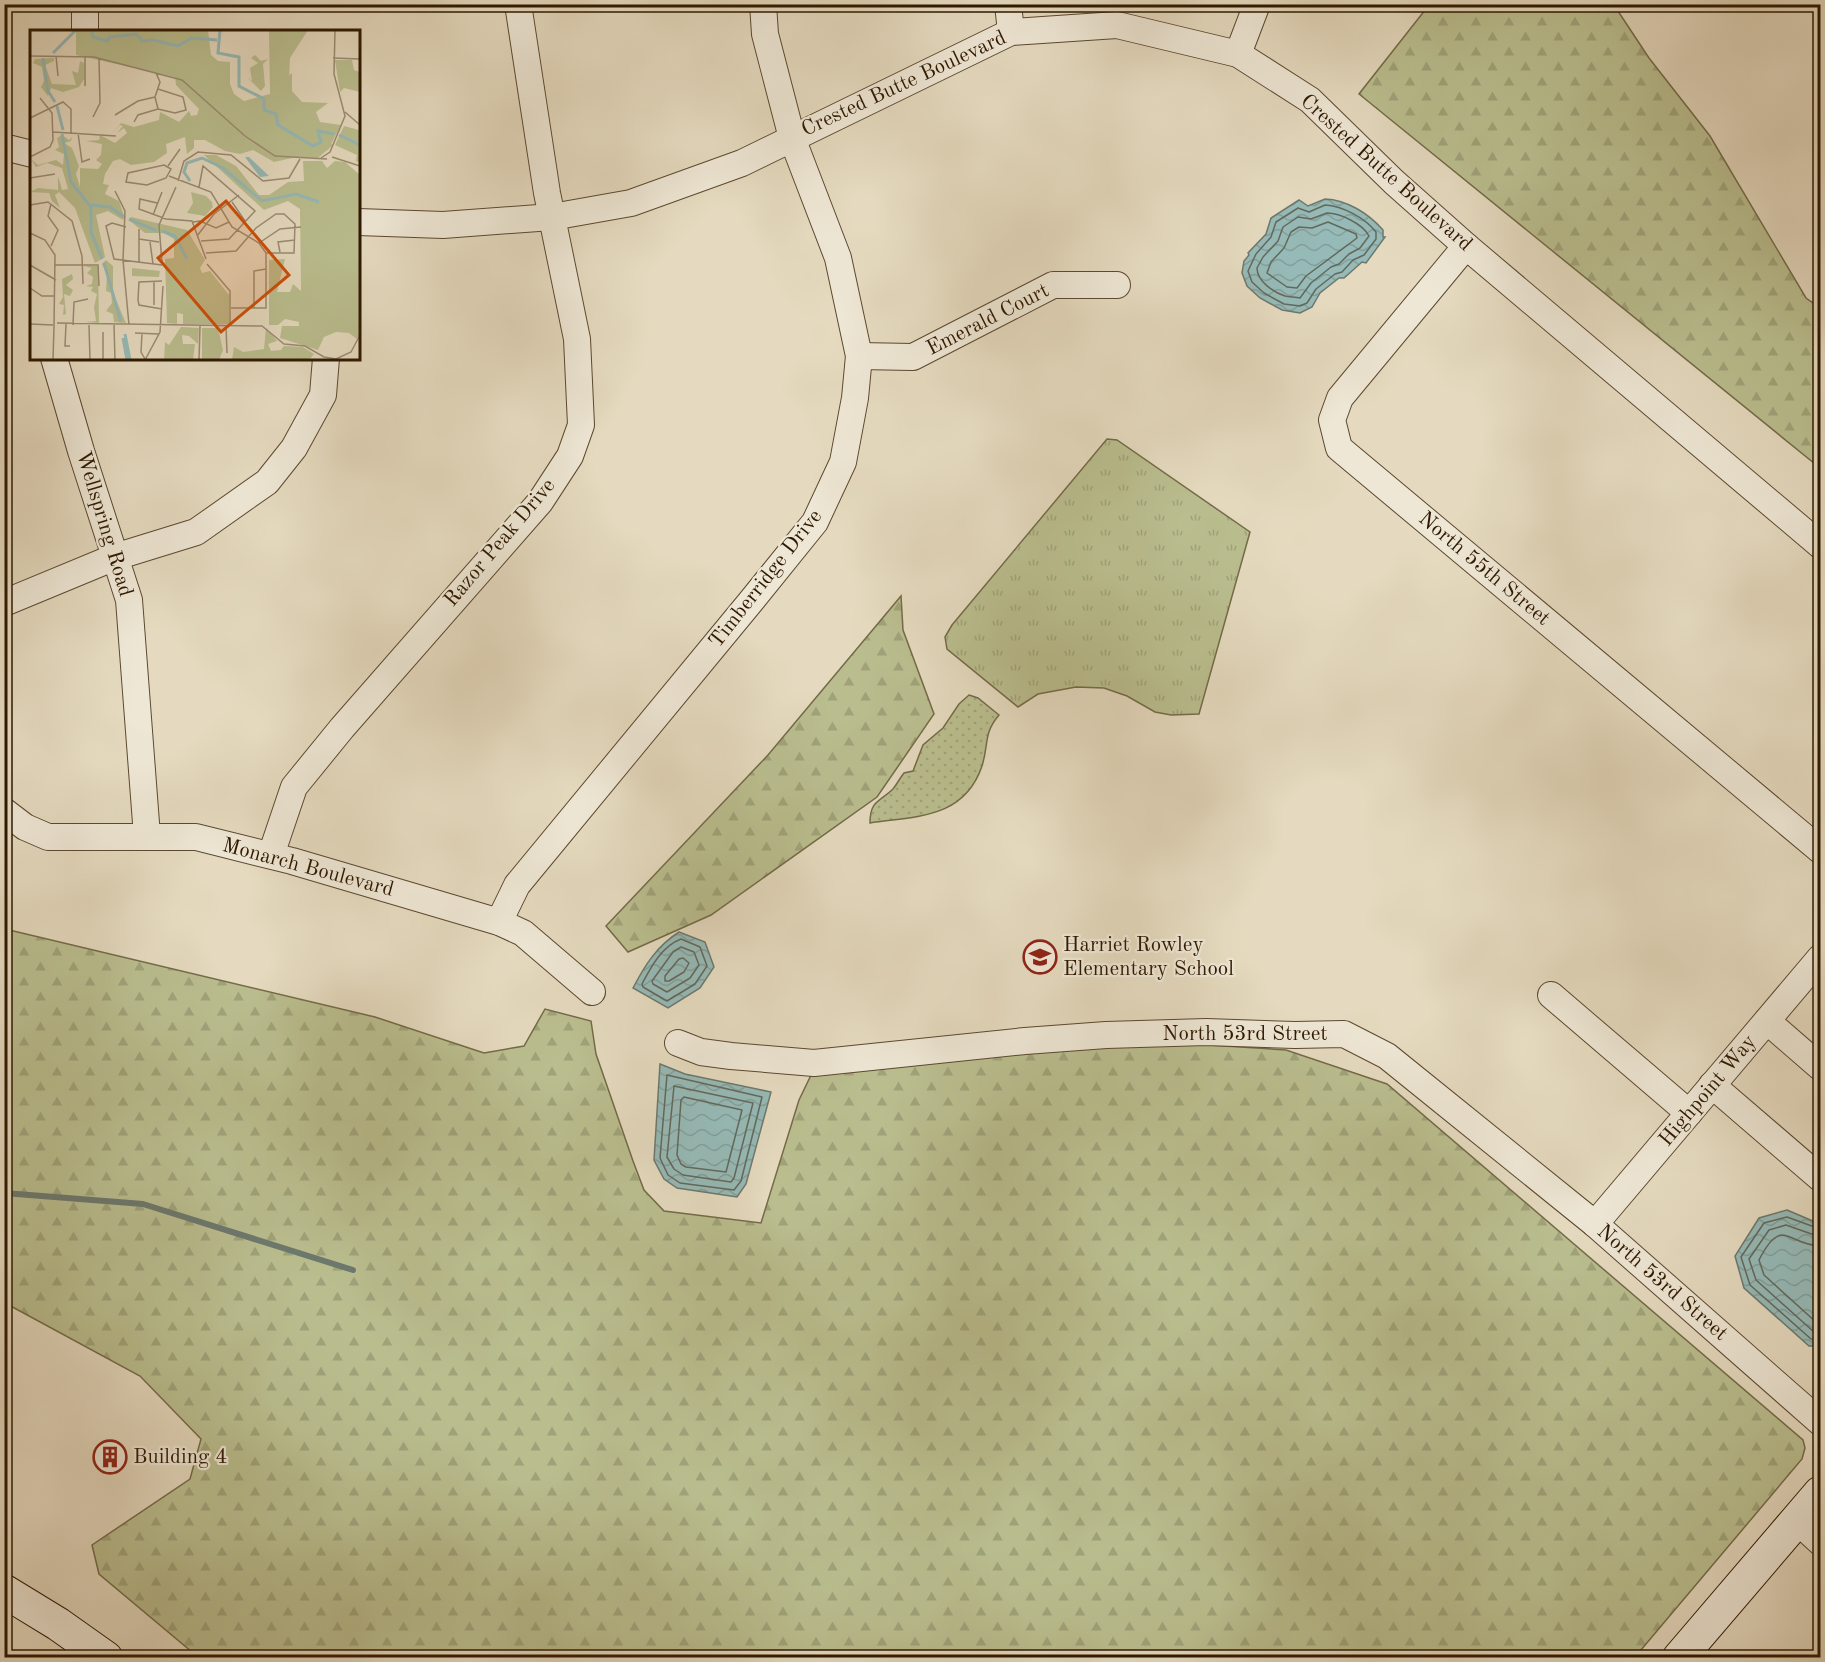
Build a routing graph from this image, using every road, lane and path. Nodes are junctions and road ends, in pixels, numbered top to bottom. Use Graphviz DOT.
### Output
graph roads {
  1 [pos="85,4"];
  2 [pos="518,4"];
  3 [pos="763,4"];
  4 [pos="1008,4"];
  5 [pos="1257,4"];
  6 [pos="85,30"];
  7 [pos="1011,32"];
  8 [pos="1238,54"];
  9 [pos="792,138"];
  10 [pos="4,147"];
  11 [pos="30,154"];
  12 [pos="552,217"];
  13 [pos="360,222"];
  14 [pos="1466,246"];
  15 [pos="1117,285"];
  16 [pos="860,356"];
  17 [pos="55,360"];
  18 [pos="326,360"];
  19 [pos="1821,545"];
  20 [pos="115,557"];
  21 [pos="4,603"];
  22 [pos="4,811"];
  23 [pos="147,836"];
  24 [pos="1821,850"];
  25 [pos="271,855"];
  26 [pos="499,922"];
  27 [pos="1821,958"];
  28 [pos="592,993"];
  29 [pos="1551,995"];
  30 [pos="1767,1021"];
  31 [pos="678,1044"];
  32 [pos="1821,1067"];
  33 [pos="1712,1086"];
  34 [pos="1689,1113"];
  35 [pos="1821,1178"];
  36 [pos="1594,1224"];
  37 [pos="1821,1422"];
  38 [pos="1821,1493"];
  39 [pos="1809,1531"];
  40 [pos="4,1591"];
  41 [pos="4,1610"];
  42 [pos="76,1658"];
  43 [pos="106,1658"];
  44 [pos="1679,1658"];
  1 -- 6 [label="street"];
  2 -- 12 [label="street, Razor Peak Drive"];
  3 -- 9 [label="street, Timberridge Drive"];
  4 -- 7 [label="street"];
  5 -- 8 [label="street"];
  7 -- 8 [label="street, Crested Butte Boulevard"];
  7 -- 9 [label="street, Crested Butte Boulevard"];
  8 -- 14 [label="street, Crested Butte Boulevard"];
  9 -- 12 [label="street, Crested Butte Boulevard"];
  9 -- 16 [label="street, Timberridge Drive"];
  10 -- 11 [label="street"];
  12 -- 13 [label="street, Crested Butte Boulevard"];
  12 -- 25 [label="street, Razor Peak Drive"];
  14 -- 19 [label="street, Crested Butte Boulevard"];
  14 -- 24 [label="street, North 55th Street"];
  15 -- 16 [label="street, Emerald Court"];
  16 -- 26 [label="street, Timberridge Drive"];
  17 -- 20 [label="street, Wellspring Road"];
  18 -- 20 [label="street"];
  20 -- 21 [label="street"];
  20 -- 23 [label="street, Wellspring Road"];
  22 -- 23 [label="street, Monarch Boulevard"];
  23 -- 25 [label="street, Monarch Boulevard"];
  25 -- 26 [label="street, Monarch Boulevard"];
  26 -- 28 [label="street, Monarch Boulevard"];
  27 -- 30 [label="street, Highpoint Way"];
  29 -- 34 [label="street"];
  30 -- 32 [label="street"];
  30 -- 33 [label="street, Highpoint Way"];
  31 -- 36 [label="street, North 53rd Street"];
  33 -- 34 [label="street, Highpoint Way"];
  33 -- 35 [label="street"];
  34 -- 36 [label="street, Highpoint Way"];
  36 -- 37 [label="street, North 53rd Street"];
  38 -- 39 [label="street"];
  39 -- 44 [label="street"];
  40 -- 43 [label="street"];
  41 -- 42 [label="street"];
}
